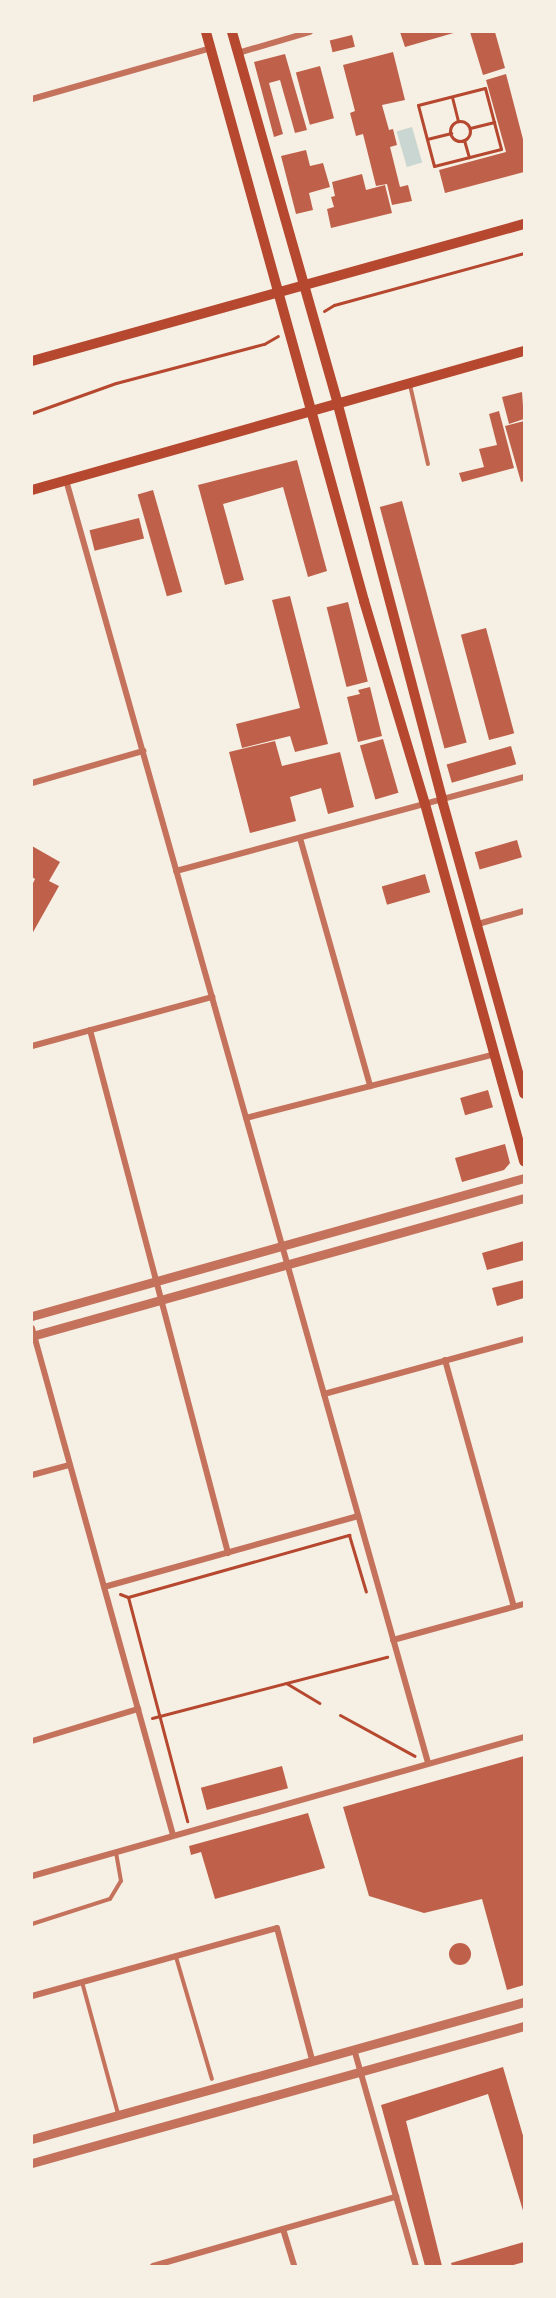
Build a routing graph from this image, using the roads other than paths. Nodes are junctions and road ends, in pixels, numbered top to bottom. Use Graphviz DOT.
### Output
graph roads {
  1 [pos="206,32"];
  2 [pos="232,32"];
  3 [pos="310,32"];
  4 [pos="211,48"];
  5 [pos="238,52"];
  6 [pos="32,99"];
  7 [pos="525,224"];
  8 [pos="304,285"];
  9 [pos="280,291"];
  10 [pos="525,351"];
  11 [pos="32,361"];
  12 [pos="409,384"];
  13 [pos="338,405"];
  14 [pos="313,412"];
  15 [pos="428,464"];
  16 [pos="66,480"];
  17 [pos="32,490"];
  18 [pos="143,751"];
  19 [pos="525,777"];
  20 [pos="32,783"];
  21 [pos="442,800"];
  22 [pos="424,804"];
  23 [pos="300,838"];
  24 [pos="177,871"];
  25 [pos="525,911"];
  26 [pos="477,924"];
  27 [pos="212,997"];
  28 [pos="90,1030"];
  29 [pos="32,1046"];
  30 [pos="495,1054"];
  31 [pos="370,1086"];
  32 [pos="525,1094"];
  33 [pos="246,1118"];
  34 [pos="525,1162"];
  35 [pos="525,1178"];
  36 [pos="525,1198"];
  37 [pos="282,1245"];
  38 [pos="287,1263"];
  39 [pos="159,1290"];
  40 [pos="32,1317"];
  41 [pos="32,1333"];
  42 [pos="525,1339"];
  43 [pos="445,1360"];
  44 [pos="324,1394"];
  45 [pos="70,1465"];
  46 [pos="32,1475"];
  47 [pos="358,1516"];
  48 [pos="228,1553"];
  49 [pos="104,1587"];
  50 [pos="525,1604"];
  51 [pos="514,1607"];
  52 [pos="393,1640"];
  53 [pos="138,1709"];
  54 [pos="525,1737"];
  55 [pos="32,1741"];
  56 [pos="428,1764"];
  57 [pos="173,1835"];
  58 [pos="116,1852"];
  59 [pos="32,1876"];
  60 [pos="32,1924"];
  61 [pos="176,1956"];
  62 [pos="82,1982"];
  63 [pos="32,1996"];
  64 [pos="525,2002"];
  65 [pos="525,2026"];
  66 [pos="354,2049"];
  67 [pos="312,2060"];
  68 [pos="360,2072"];
  69 [pos="212,2079"];
  70 [pos="118,2114"];
  71 [pos="32,2139"];
  72 [pos="32,2163"];
  73 [pos="396,2197"];
  74 [pos="284,2229"];
  75 [pos="156,2266"];
  76 [pos="294,2266"];
  77 [pos="416,2266"];
  1 -- 4 [label="main road"];
  2 -- 5 [label="main road"];
  3 -- 5 [label="street"];
  4 -- 6 [label="street"];
  4 -- 9 [label="main road"];
  5 -- 8 [label="main road"];
  7 -- 8 [label="main road"];
  8 -- 9 [label="main road"];
  8 -- 13 [label="main road"];
  9 -- 11 [label="main road"];
  9 -- 14 [label="main road"];
  10 -- 12 [label="main road"];
  12 -- 13 [label="main road"];
  12 -- 15 [label="lane"];
  13 -- 14 [label="main road"];
  13 -- 21 [label="main road"];
  14 -- 16 [label="main road"];
  14 -- 22 [label="main road"];
  16 -- 17 [label="main road"];
  16 -- 18 [label="street"];
  18 -- 20 [label="street"];
  18 -- 24 [label="street"];
  19 -- 21 [label="street"];
  21 -- 22 [label="street"];
  21 -- 26 [label="main road"];
  22 -- 23 [label="street"];
  22 -- 30 [label="main road"];
  23 -- 24 [label="street"];
  23 -- 31 [label="street"];
  24 -- 27 [label="street"];
  25 -- 26 [label="street"];
  26 -- 32 [label="main road"];
  27 -- 28 [label="street"];
  27 -- 33 [label="street"];
  28 -- 29 [label="street"];
  28 -- 39 [label="street"];
  30 -- 31 [label="street"];
  30 -- 34 [label="main road"];
  31 -- 33 [label="street"];
  33 -- 37 [label="street"];
  35 -- 37 [label="street"];
  36 -- 38 [label="street"];
  37 -- 38 [label="street"];
  37 -- 39 [label="street"];
  38 -- 39 [label="street"];
  38 -- 44 [label="street"];
  39 -- 40 [label="street"];
  39 -- 41 [label="street"];
  39 -- 48 [label="street"];
  41 -- 45 [label="street"];
  42 -- 43 [label="street"];
  43 -- 44 [label="street"];
  43 -- 51 [label="street"];
  44 -- 47 [label="street"];
  45 -- 46 [label="street"];
  45 -- 49 [label="street"];
  47 -- 48 [label="street"];
  47 -- 52 [label="street"];
  48 -- 49 [label="street"];
  49 -- 53 [label="street"];
  50 -- 51 [label="street"];
  51 -- 52 [label="street"];
  52 -- 56 [label="street"];
  53 -- 55 [label="street"];
  53 -- 57 [label="street"];
  54 -- 56 [label="street"];
  56 -- 57 [label="street"];
  57 -- 58 [label="street"];
  58 -- 59 [label="street"];
  58 -- 60 [label="lane"];
  61 -- 62 [label="street"];
  61 -- 67 [label="street"];
  61 -- 69 [label="lane"];
  62 -- 63 [label="street"];
  62 -- 70 [label="lane"];
  64 -- 66 [label="street"];
  65 -- 68 [label="street"];
  66 -- 67 [label="street"];
  66 -- 68 [label="street"];
  67 -- 70 [label="street"];
  68 -- 72 [label="street"];
  68 -- 73 [label="street"];
  70 -- 71 [label="street"];
  73 -- 74 [label="street"];
  73 -- 77 [label="street"];
  74 -- 75 [label="street"];
  74 -- 76 [label="street"];
}
